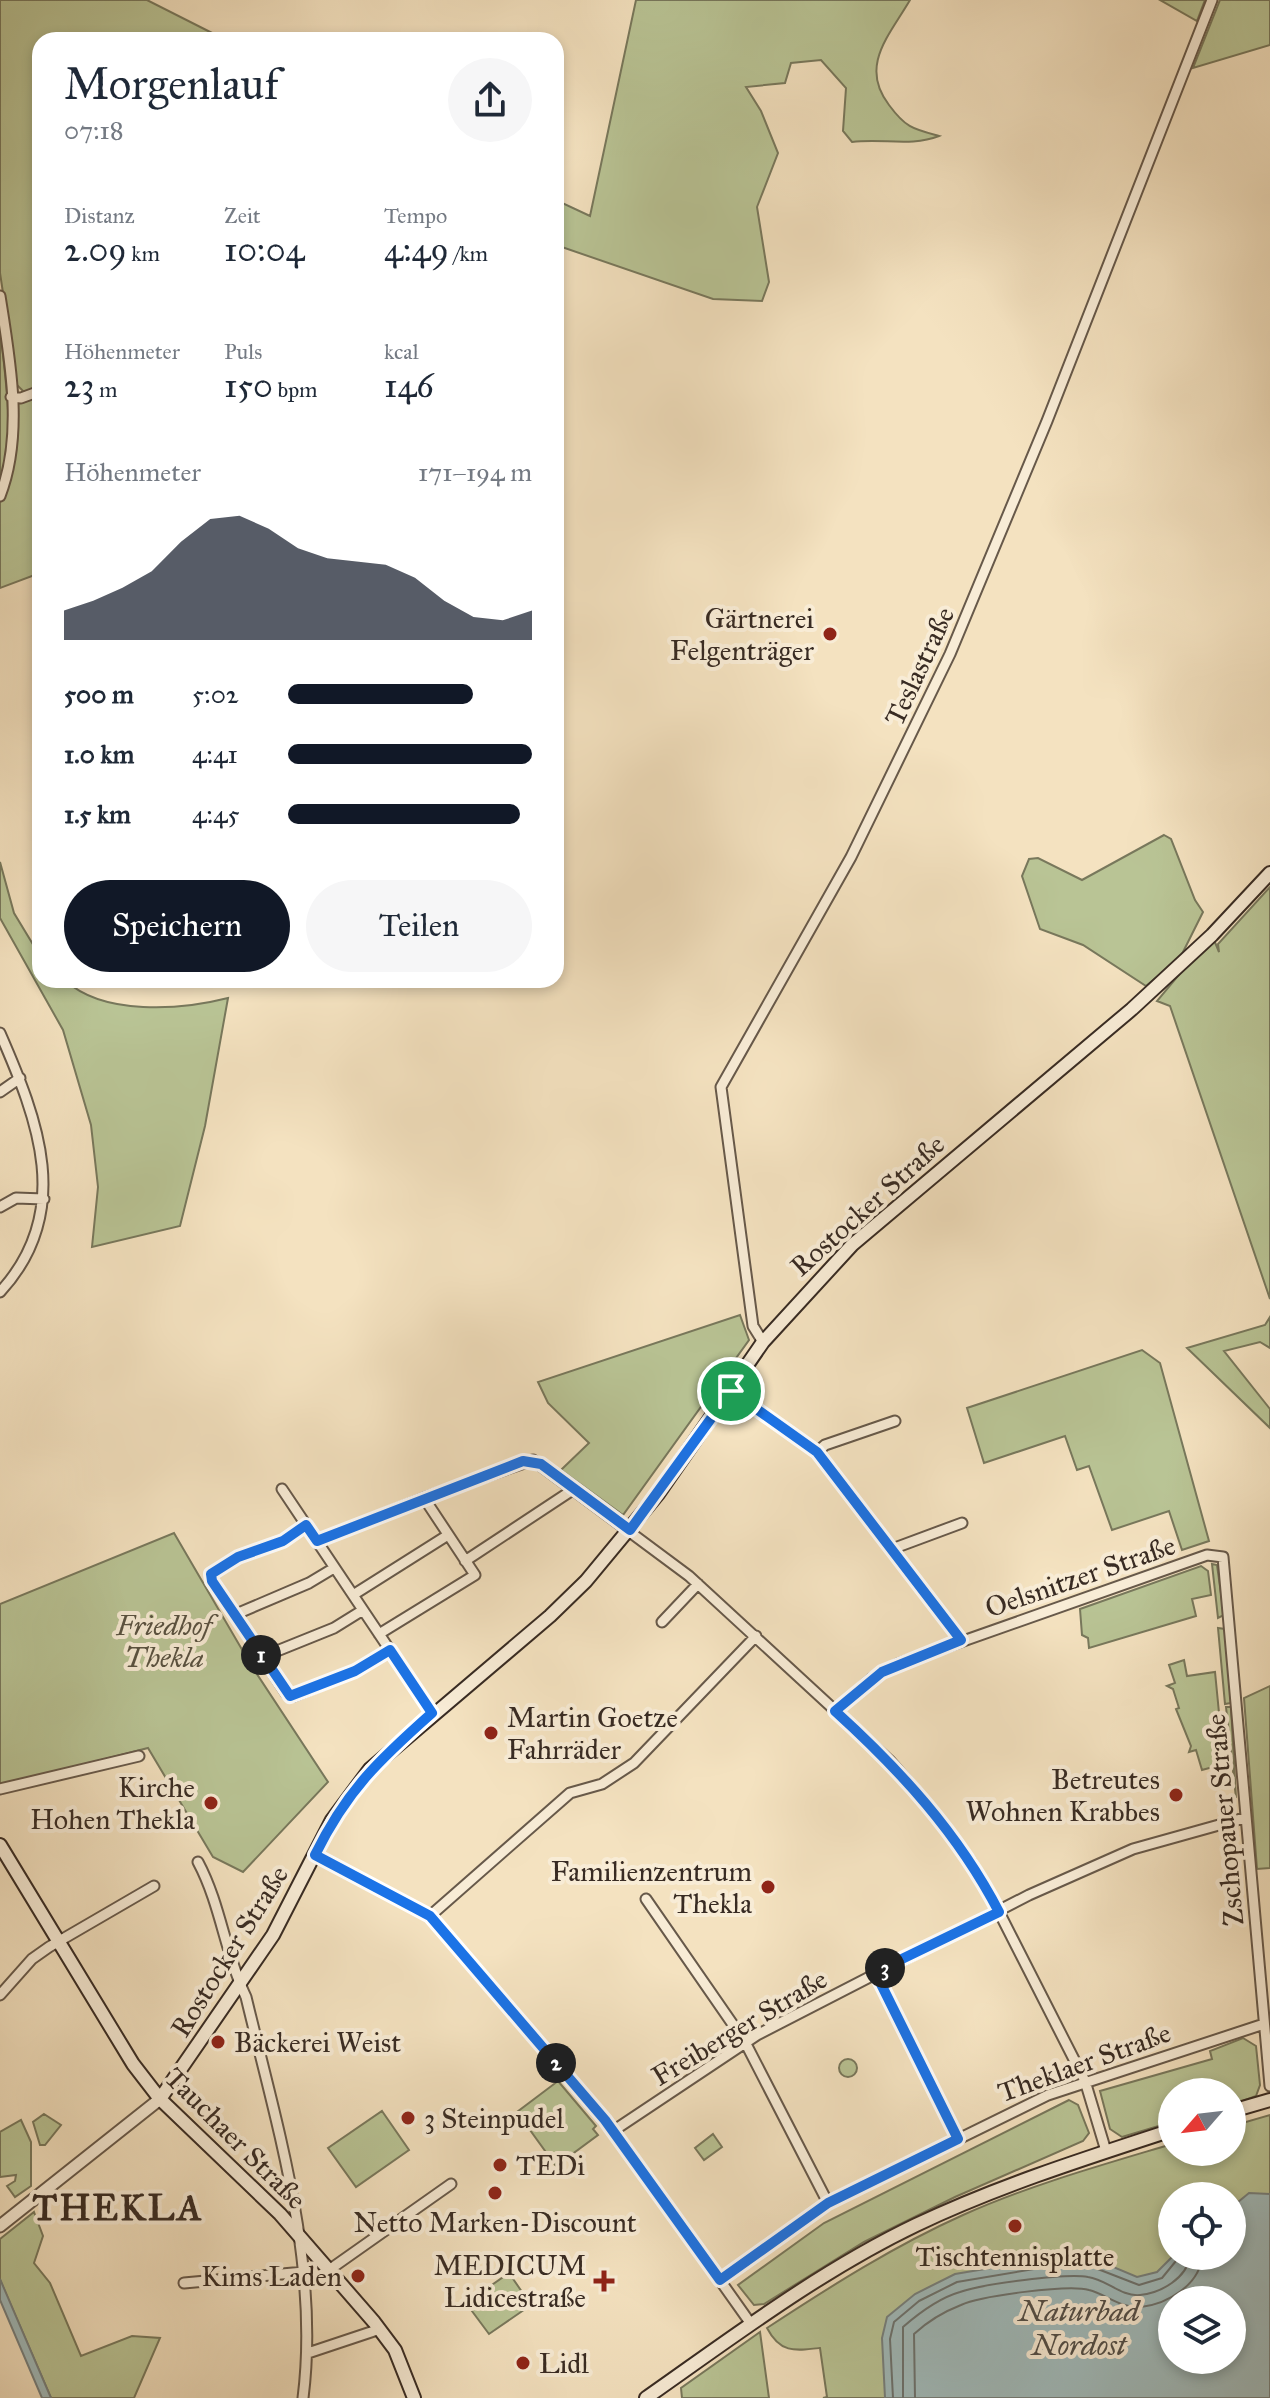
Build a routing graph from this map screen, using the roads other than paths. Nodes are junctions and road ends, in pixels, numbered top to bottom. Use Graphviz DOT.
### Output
graph roads {
  1 [pos="1212,0"];
  2 [pos="0,296"];
  3 [pos="32,394"];
  4 [pos="11,397"];
  5 [pos="0,496"];
  6 [pos="1270,873"];
  7 [pos="0,1033"];
  8 [pos="20,1078"];
  9 [pos="0,1092"];
  10 [pos="44,1199"];
  11 [pos="0,1207"];
  12 [pos="0,1292"];
  13 [pos="763,1342"];
  14 [pos="731,1391"];
  15 [pos="895,1421"];
  16 [pos="817,1452"];
  17 [pos="282,1489"];
  18 [pos="574,1489"];
  19 [pos="424,1498"];
  20 [pos="962,1523"];
  21 [pos="306,1525"];
  22 [pos="630,1530"];
  23 [pos="448,1535"];
  24 [pos="317,1541"];
  25 [pos="892,1549"];
  26 [pos="1216,1553"];
  27 [pos="465,1561"];
  28 [pos="334,1568"];
  29 [pos="698,1584"];
  30 [pos="353,1595"];
  31 [pos="363,1610"];
  32 [pos="234,1615"];
  33 [pos="662,1622"];
  34 [pos="379,1634"];
  35 [pos="756,1636"];
  36 [pos="961,1640"];
  37 [pos="390,1650"];
  38 [pos="262,1657"];
  39 [pos="835,1711"];
  40 [pos="432,1713"];
  41 [pos="139,1756"];
  42 [pos="0,1789"];
  43 [pos="1244,1818"];
  44 [pos="0,1845"];
  45 [pos="315,1855"];
  46 [pos="198,1862"];
  47 [pos="154,1886"];
  48 [pos="646,1899"];
  49 [pos="999,1912"];
  50 [pos="430,1916"];
  51 [pos="57,1944"];
  52 [pos="875,1972"];
  53 [pos="240,1986"];
  54 [pos="0,1995"];
  55 [pos="1264,2024"];
  56 [pos="745,2042"];
  57 [pos="1085,2081"];
  58 [pos="1270,2086"];
  59 [pos="160,2099"];
  60 [pos="1270,2100"];
  61 [pos="1246,2107"];
  62 [pos="613,2131"];
  63 [pos="1158,2134"];
  64 [pos="958,2139"];
  65 [pos="1106,2151"];
  66 [pos="451,2184"];
  67 [pos="828,2203"];
  68 [pos="0,2226"];
  69 [pos="297,2234"];
  70 [pos="329,2270"];
  71 [pos="304,2272"];
  72 [pos="720,2280"];
  73 [pos="184,2283"];
  74 [pos="751,2324"];
  75 [pos="380,2329"];
  76 [pos="308,2353"];
  77 [pos="303,2398"];
  78 [pos="414,2398"];
  79 [pos="646,2398"];
  1 -- 13 [label="street, Teslastraße"];
  2 -- 4 [label="street"];
  3 -- 4 [label="street"];
  4 -- 5 [label="street"];
  6 -- 13 [label="main road, Rostocker Straße"];
  7 -- 8 [label="street"];
  8 -- 9 [label="street"];
  8 -- 10 [label="street"];
  10 -- 11 [label="street"];
  10 -- 12 [label="street"];
  13 -- 14 [label="main road, Rostocker Straße"];
  14 -- 16 [label="street"];
  14 -- 22 [label="main road, Rostocker Straße"];
  15 -- 16 [label="street"];
  16 -- 25 [label="street"];
  17 -- 21 [label="street"];
  18 -- 19 [label="street"];
  18 -- 22 [label="street"];
  18 -- 27 [label="street"];
  19 -- 23 [label="street"];
  19 -- 24 [label="street"];
  20 -- 25 [label="street"];
  21 -- 24 [label="street"];
  21 -- 32 [label="street"];
  22 -- 29 [label="street"];
  22 -- 40 [label="main road, Rostocker Straße"];
  23 -- 27 [label="street"];
  23 -- 30 [label="street"];
  24 -- 28 [label="street"];
  25 -- 36 [label="street"];
  26 -- 36 [label="street, Oelsnitzer Straße"];
  26 -- 43 [label="street, Zschopauer Straße"];
  27 -- 34 [label="street"];
  28 -- 30 [label="street"];
  28 -- 32 [label="street"];
  29 -- 33 [label="street"];
  29 -- 35 [label="street"];
  30 -- 31 [label="street"];
  31 -- 34 [label="street"];
  31 -- 38 [label="street"];
  32 -- 38 [label="street"];
  34 -- 37 [label="street"];
  35 -- 39 [label="street"];
  35 -- 50 [label="street"];
  36 -- 39 [label="street, Oelsnitzer Straße"];
  37 -- 38 [label="street"];
  37 -- 40 [label="street"];
  39 -- 49 [label="street"];
  40 -- 45 [label="main road, Rostocker Straße"];
  41 -- 42 [label="street"];
  43 -- 49 [label="street, Freiberger Straße"];
  43 -- 55 [label="street, Zschopauer Straße"];
  44 -- 51 [label="main road, Tauchaer Straße"];
  45 -- 50 [label="street"];
  45 -- 53 [label="main road, Rostocker Straße"];
  46 -- 53 [label="street"];
  47 -- 51 [label="street"];
  48 -- 56 [label="street"];
  49 -- 52 [label="street, Freiberger Straße"];
  49 -- 57 [label="street"];
  50 -- 62 [label="street"];
  51 -- 54 [label="street"];
  51 -- 59 [label="main road, Tauchaer Straße"];
  52 -- 56 [label="street, Freiberger Straße"];
  52 -- 64 [label="street"];
  53 -- 59 [label="main road, Rostocker Straße"];
  53 -- 69 [label="street"];
  55 -- 57 [label="street, Theklaer Straße"];
  55 -- 58 [label="street, Zschopauer Straße"];
  56 -- 62 [label="street, Freiberger Straße"];
  56 -- 67 [label="street"];
  57 -- 64 [label="street, Theklaer Straße"];
  57 -- 65 [label="street"];
  59 -- 68 [label="street"];
  59 -- 69 [label="main road, Tauchaer Straße"];
  60 -- 61 [label="main road"];
  62 -- 72 [label="street"];
  63 -- 65 [label="main road"];
  64 -- 67 [label="street, Theklaer Straße"];
  65 -- 74 [label="main road"];
  66 -- 70 [label="street"];
  67 -- 72 [label="street, Theklaer Straße"];
  69 -- 70 [label="main road, Tauchaer Straße"];
  69 -- 71 [label="street"];
  70 -- 75 [label="main road, Tauchaer Straße"];
  71 -- 73 [label="street"];
  71 -- 76 [label="street"];
  72 -- 74 [label="street"];
  74 -- 79 [label="main road"];
  75 -- 76 [label="street"];
  75 -- 78 [label="main road, Tauchaer Straße"];
  76 -- 77 [label="street"];
}
